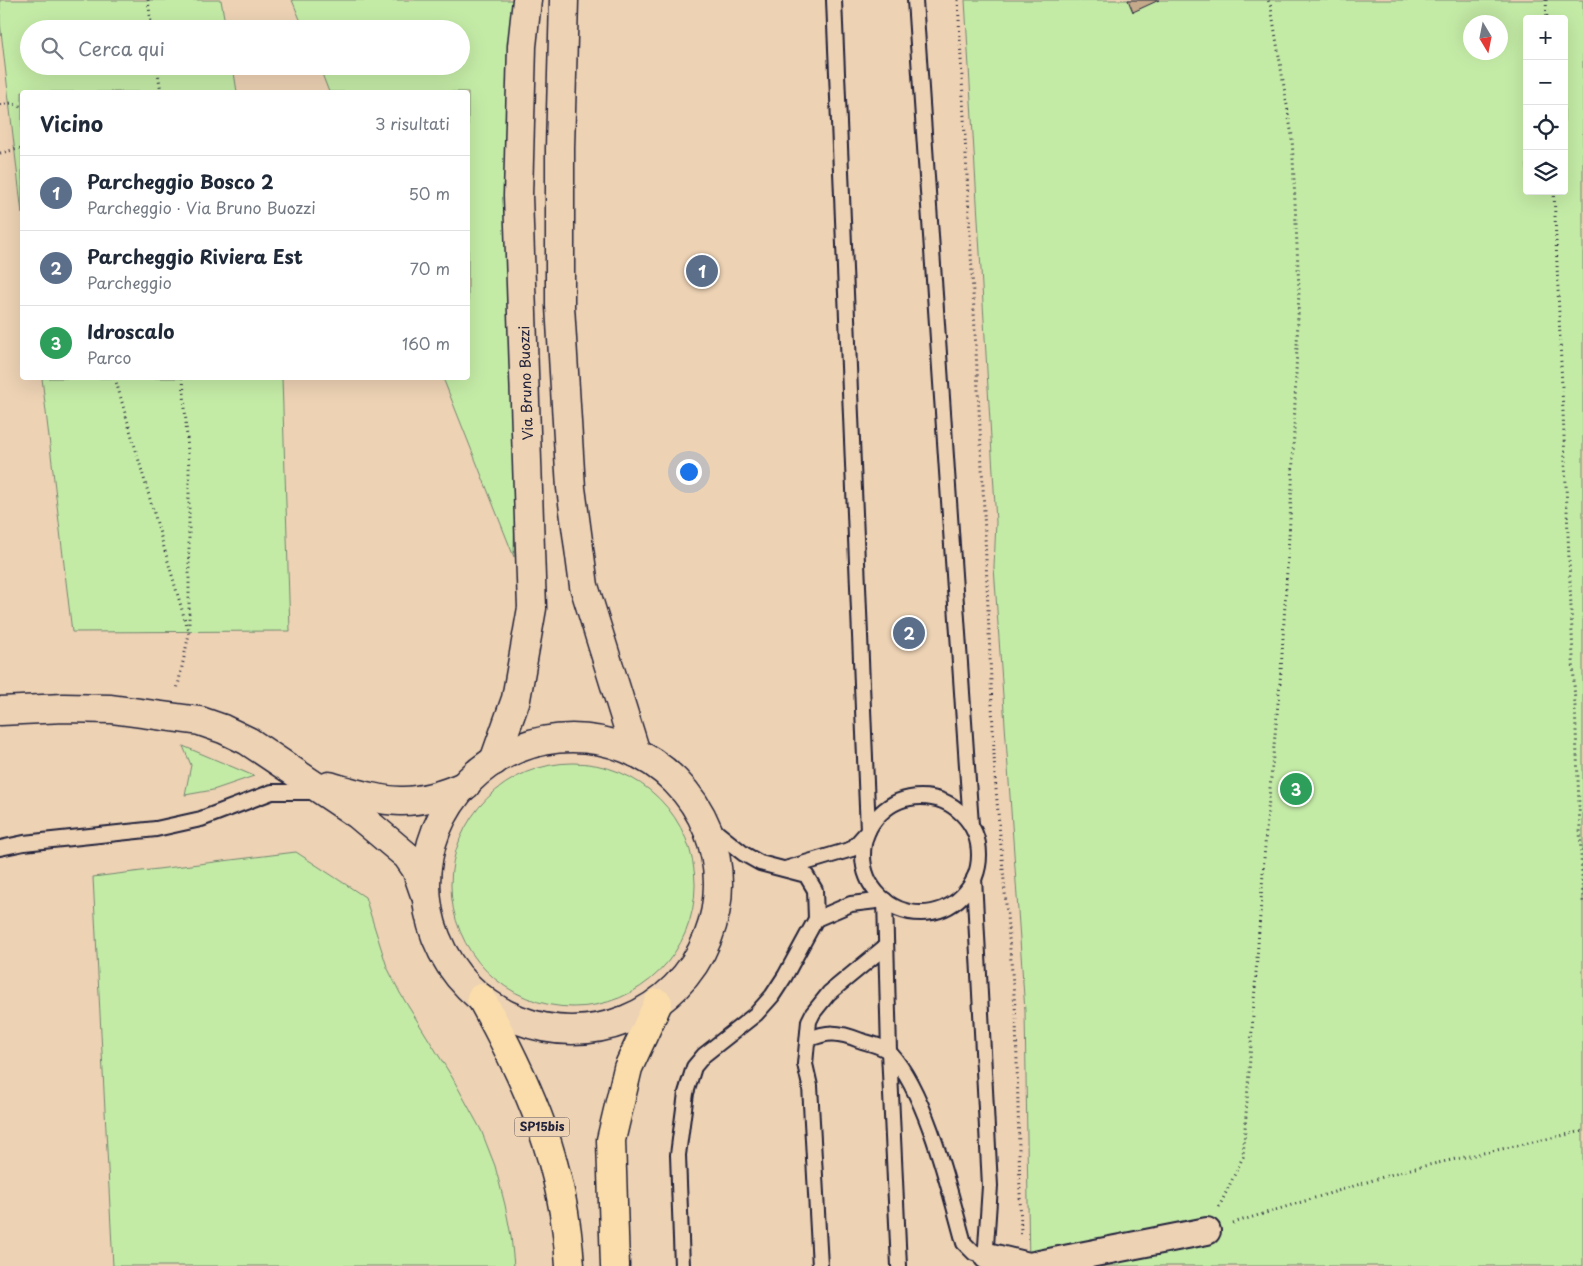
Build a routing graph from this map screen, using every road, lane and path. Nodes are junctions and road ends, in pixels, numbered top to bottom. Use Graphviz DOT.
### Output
graph roads {
  1 [pos="148,0"];
  2 [pos="527,0"];
  3 [pos="564,0"];
  4 [pos="834,0"];
  5 [pos="915,0"];
  6 [pos="958,0"];
  7 [pos="1268,0"];
  8 [pos="1546,0"];
  9 [pos="1547,15"];
  10 [pos="151,20"];
  11 [pos="158,75"];
  12 [pos="161,90"];
  13 [pos="0,105"];
  14 [pos="20,106"];
  15 [pos="20,148"];
  16 [pos="0,153"];
  17 [pos="1554,195"];
  18 [pos="116,380"];
  19 [pos="183,380"];
  20 [pos="189,634"];
  21 [pos="0,711"];
  22 [pos="172,717"];
  23 [pos="636,753"];
  24 [pos="494,761"];
  25 [pos="316,785"];
  26 [pos="466,785"];
  27 [pos="705,823"];
  28 [pos="972,825"];
  29 [pos="868,831"];
  30 [pos="0,848"];
  31 [pos="785,869"];
  32 [pos="974,878"];
  33 [pos="885,900"];
  34 [pos="1583,902"];
  35 [pos="816,919"];
  36 [pos="431,921"];
  37 [pos="886,946"];
  38 [pos="481,998"];
  39 [pos="658,1003"];
  40 [pos="808,1040"];
  41 [pos="889,1051"];
  42 [pos="1583,1131"];
  43 [pos="1207,1231"];
  44 [pos="985,1261"];
  45 [pos="1021,1265"];
  46 [pos="570,1266"];
  47 [pos="615,1266"];
  48 [pos="682,1266"];
  49 [pos="820,1266"];
  50 [pos="899,1266"];
  1 -- 10 [label="path"];
  2 -- 24 [label="main road, Via Bruno Buozzi / SP15bis"];
  3 -- 23 [label="main road"];
  4 -- 29 [label="lane"];
  5 -- 28 [label="lane"];
  6 -- 45 [label="path"];
  7 -- 43 [label="path"];
  8 -- 9 [label="path"];
  11 -- 12 [label="path"];
  13 -- 14 [label="path"];
  15 -- 16 [label="path"];
  17 -- 34 [label="path"];
  18 -- 20 [label="path"];
  19 -- 20 [label="path"];
  20 -- 22 [label="path"];
  21 -- 22 [label="main road"];
  22 -- 25 [label="main road"];
  23 -- 24 [label="main road, SP15bis"];
  23 -- 27 [label="main road, SP15bis"];
  24 -- 26 [label="main road, SP15bis"];
  25 -- 26 [label="main road"];
  25 -- 30 [label="lane"];
  25 -- 36 [label="main road"];
  26 -- 36 [label="main road, SP15bis"];
  27 -- 31 [label="lane"];
  27 -- 39 [label="main road, SP15bis"];
  28 -- 29 [label="lane"];
  28 -- 32 [label="lane"];
  29 -- 31 [label="lane"];
  29 -- 33 [label="lane"];
  31 -- 35 [label="lane"];
  32 -- 33 [label="lane"];
  32 -- 44 [label="lane"];
  33 -- 35 [label="lane"];
  33 -- 37 [label="lane"];
  35 -- 48 [label="lane"];
  36 -- 38 [label="main road, SP15bis"];
  37 -- 40 [label="lane"];
  37 -- 41 [label="lane"];
  38 -- 39 [label="main road, SP15bis"];
  38 -- 46 [label="highway, SP15bis"];
  39 -- 47 [label="highway, SP15bis"];
  40 -- 41 [label="lane"];
  40 -- 49 [label="lane"];
  41 -- 44 [label="lane"];
  41 -- 50 [label="lane"];
  42 -- 43 [label="path"];
  43 -- 45 [label="street"];
  44 -- 45 [label="street"];
}
